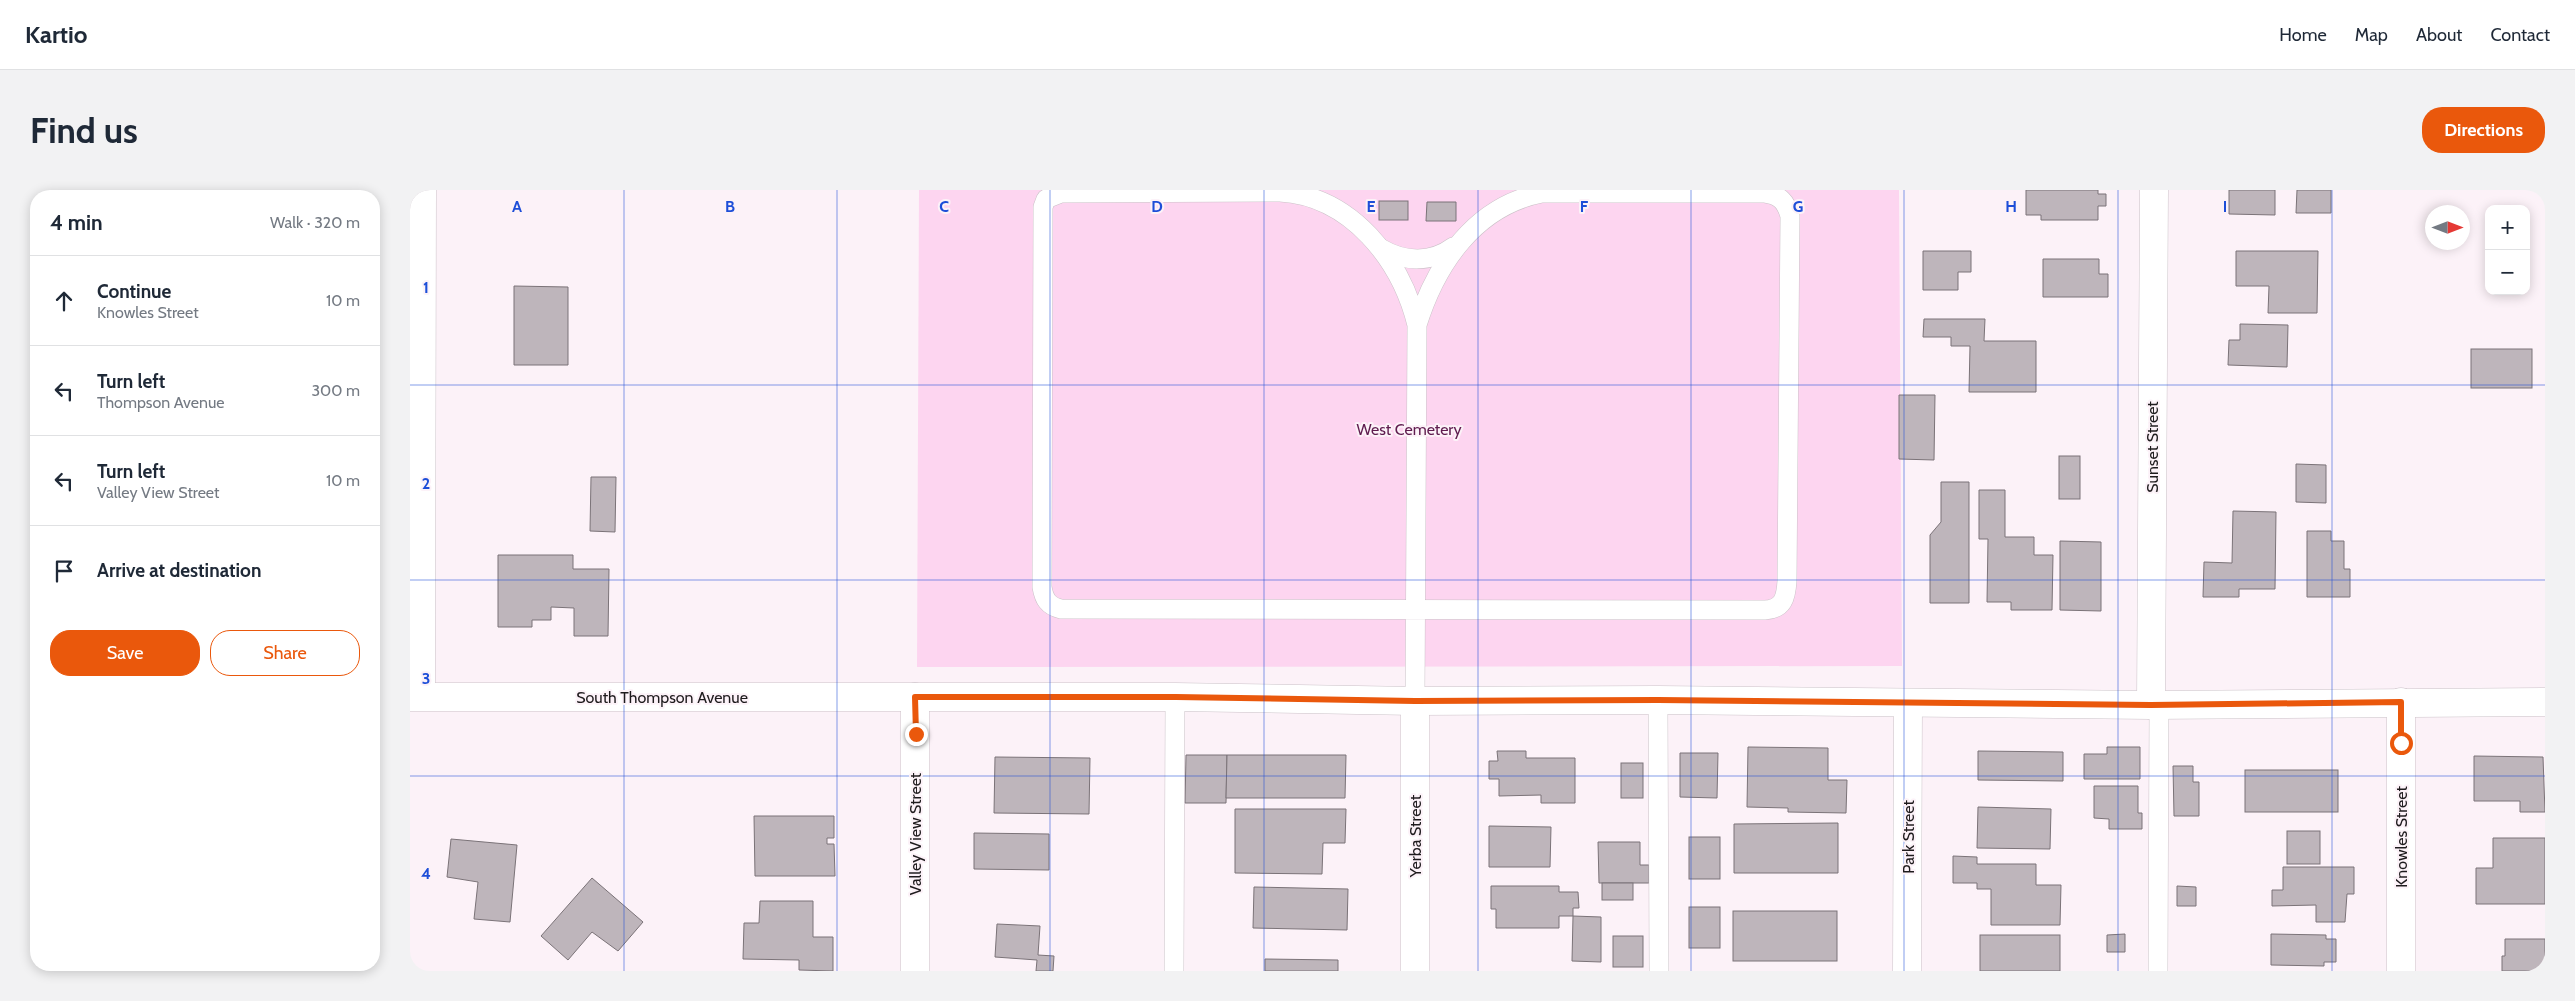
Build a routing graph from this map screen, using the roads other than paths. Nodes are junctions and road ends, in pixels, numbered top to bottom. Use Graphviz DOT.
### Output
graph roads {
  1 [pos="422,190"];
  2 [pos="2154,190"];
  3 [pos="1460,242"];
  4 [pos="1382,249"];
  5 [pos="1417,325"];
  6 [pos="1415,610"];
  7 [pos="416,697"];
  8 [pos="915,697"];
  9 [pos="1176,697"];
  10 [pos="1658,700"];
  11 [pos="1415,701"];
  12 [pos="2401,702"];
  13 [pos="2545,702"];
  14 [pos="1908,703"];
  15 [pos="2155,705"];
  16 [pos="915,971"];
  17 [pos="1174,971"];
  18 [pos="1416,971"];
  19 [pos="1659,971"];
  20 [pos="1907,971"];
  21 [pos="2158,971"];
  22 [pos="2401,971"];
  1 -- 7 [label="street"];
  2 -- 15 [label="street, Sunset Street"];
  3 -- 4 [label="lane"];
  3 -- 5 [label="lane"];
  3 -- 6 [label="lane"];
  4 -- 5 [label="lane"];
  4 -- 6 [label="lane"];
  5 -- 6 [label="lane"];
  6 -- 11 [label="lane"];
  7 -- 8 [label="street, South Thompson Avenue"];
  8 -- 9 [label="street, South Thompson Avenue"];
  8 -- 16 [label="street, Valley View Street"];
  9 -- 11 [label="street, South Thompson Avenue"];
  9 -- 17 [label="lane"];
  10 -- 11 [label="street, South Thompson Avenue"];
  10 -- 14 [label="street, South Thompson Avenue"];
  10 -- 19 [label="lane"];
  11 -- 18 [label="street, Yerba Street"];
  12 -- 13 [label="street, South Thompson Avenue"];
  12 -- 15 [label="street, South Thompson Avenue"];
  12 -- 22 [label="street, Knowles Street"];
  14 -- 15 [label="street, South Thompson Avenue"];
  14 -- 20 [label="street, Park Street"];
  15 -- 21 [label="lane"];
}
